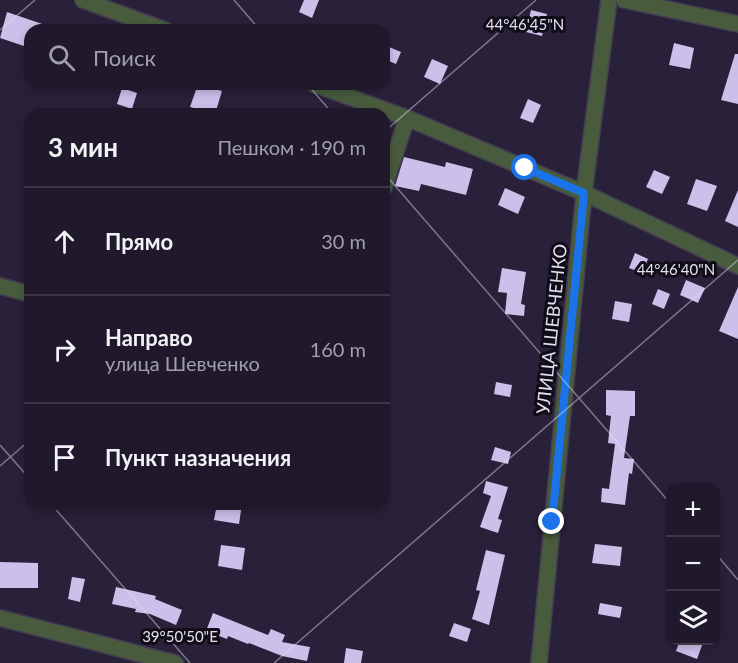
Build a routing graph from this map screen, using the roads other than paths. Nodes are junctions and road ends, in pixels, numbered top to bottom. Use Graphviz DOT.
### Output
graph roads {
  1 [pos="83,0"];
  2 [pos="609,0"];
  3 [pos="624,0"];
  4 [pos="149,24"];
  5 [pos="738,24"];
  6 [pos="330,90"];
  7 [pos="379,108"];
  8 [pos="390,112"];
  9 [pos="406,118"];
  10 [pos="390,169"];
  11 [pos="584,193"];
  12 [pos="738,266"];
  13 [pos="0,286"];
  14 [pos="24,292"];
  15 [pos="0,618"];
  16 [pos="175,663"];
  17 [pos="539,663"];
  1 -- 4 [label="street"];
  2 -- 11 [label="street, УЛИЦА ШЕВЧЕНКО"];
  3 -- 5 [label="street"];
  6 -- 7 [label="street"];
  8 -- 9 [label="street"];
  9 -- 10 [label="street"];
  9 -- 11 [label="street"];
  11 -- 12 [label="street"];
  11 -- 17 [label="street, УЛИЦА ШЕВЧЕНКО"];
  13 -- 14 [label="street"];
  15 -- 16 [label="street"];
}
